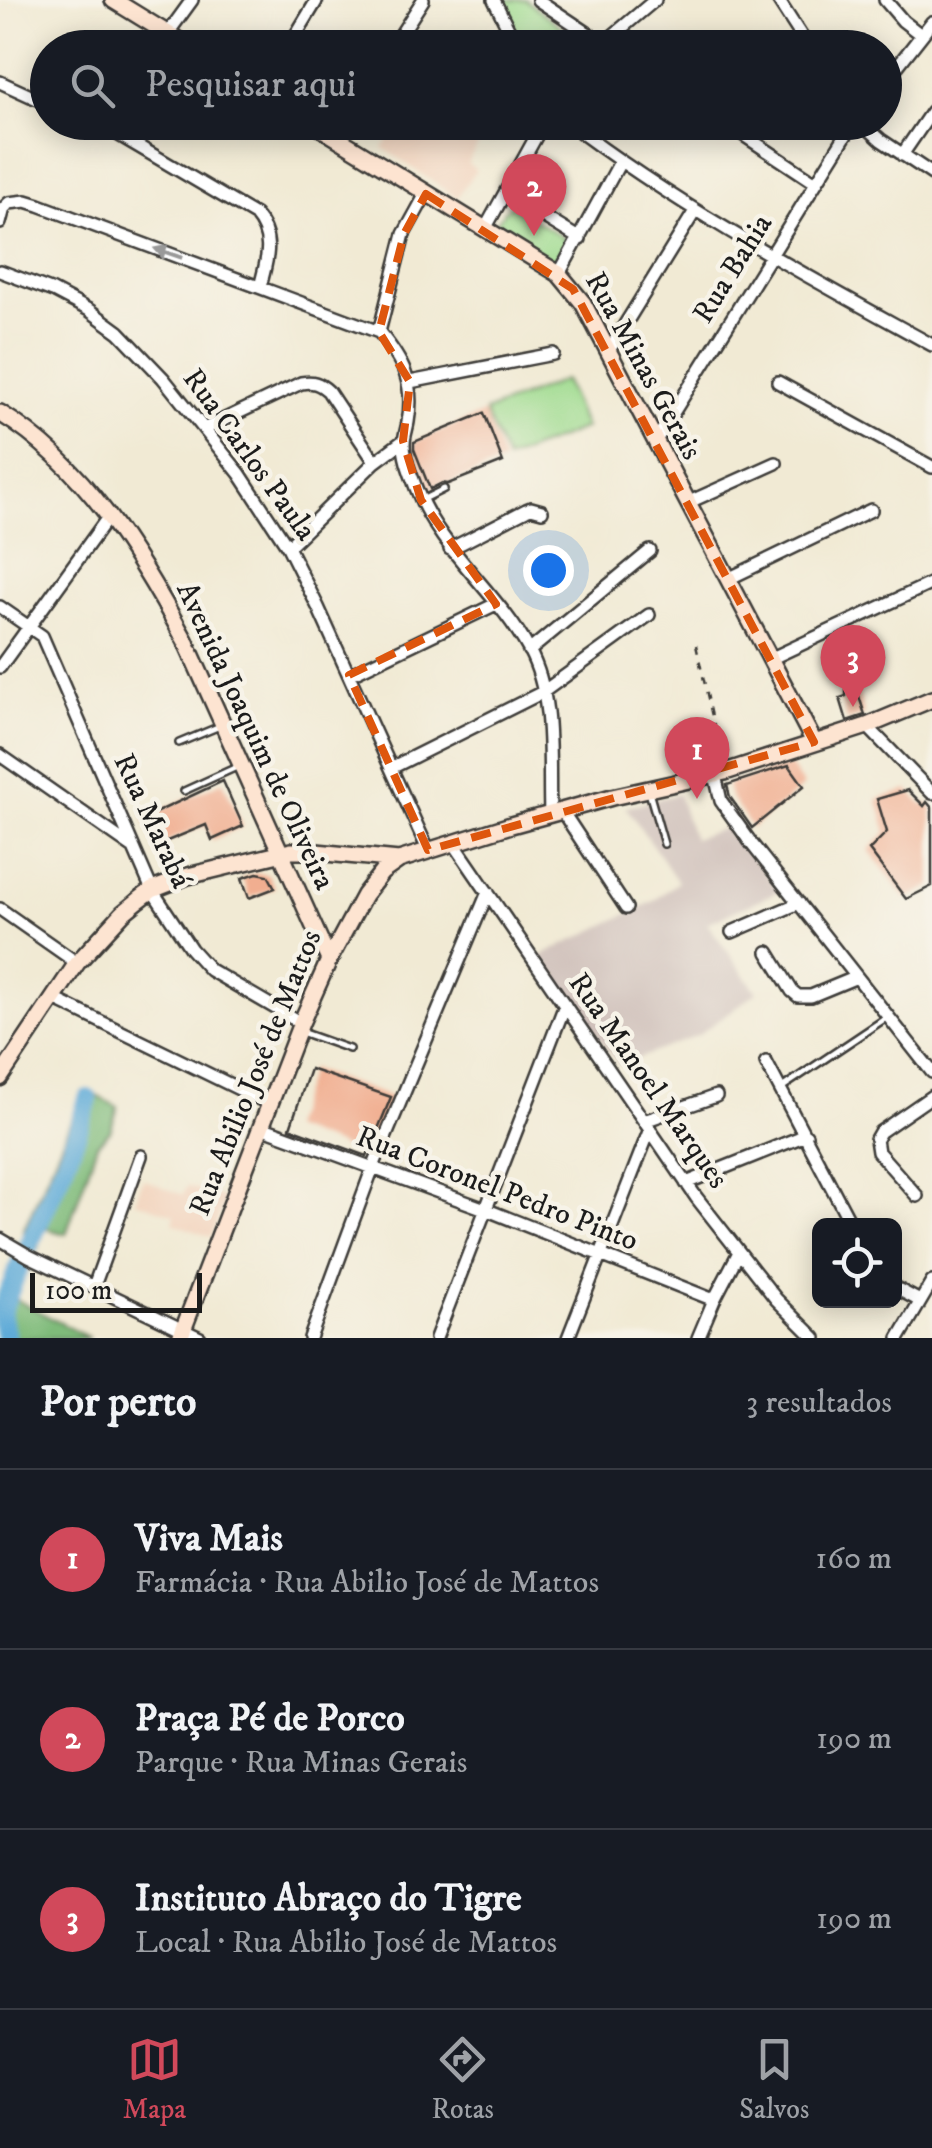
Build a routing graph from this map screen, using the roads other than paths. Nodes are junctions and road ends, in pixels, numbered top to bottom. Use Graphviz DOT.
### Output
graph roads {
  1 [pos="113,0"];
  2 [pos="192,0"];
  3 [pos="316,0"];
  4 [pos="423,0"];
  5 [pos="494,0"];
  6 [pos="538,0"];
  7 [pos="656,0"];
  8 [pos="778,0"];
  9 [pos="885,0"];
  10 [pos="932,22"];
  11 [pos="163,30"];
  12 [pos="170,30"];
  13 [pos="298,30"];
  14 [pos="404,30"];
  15 [pos="509,30"];
  16 [pos="580,30"];
  17 [pos="621,30"];
  18 [pos="797,30"];
  19 [pos="921,36"];
  20 [pos="902,60"];
  21 [pos="0,82"];
  22 [pos="30,96"];
  23 [pos="932,111"];
  24 [pos="128,140"];
  25 [pos="353,140"];
  26 [pos="534,140"];
  27 [pos="591,140"];
  28 [pos="751,140"];
  29 [pos="846,140"];
  30 [pos="882,140"];
  31 [pos="902,155"];
  32 [pos="620,162"];
  33 [pos="932,174"];
  34 [pos="816,183"];
  35 [pos="505,193"];
  36 [pos="426,194"];
  37 [pos="695,211"];
  38 [pos="0,223"];
  39 [pos="485,229"];
  40 [pos="580,239"];
  41 [pos="771,256"];
  42 [pos="0,271"];
  43 [pos="559,274"];
  44 [pos="260,287"];
  45 [pos="379,332"];
  46 [pos="932,344"];
  47 [pos="608,352"];
  48 [pos="553,354"];
  49 [pos="410,382"];
  50 [pos="778,382"];
  51 [pos="0,413"];
  52 [pos="204,429"];
  53 [pos="403,441"];
  54 [pos="655,442"];
  55 [pos="375,462"];
  56 [pos="776,463"];
  57 [pos="932,467"];
  58 [pos="444,490"];
  59 [pos="421,500"];
  60 [pos="687,503"];
  61 [pos="871,510"];
  62 [pos="542,512"];
  63 [pos="109,516"];
  64 [pos="288,547"];
  65 [pos="450,549"];
  66 [pos="650,551"];
  67 [pos="728,579"];
  68 [pos="932,583"];
  69 [pos="496,604"];
  70 [pos="0,606"];
  71 [pos="649,615"];
  72 [pos="29,625"];
  73 [pos="529,650"];
  74 [pos="770,658"];
  75 [pos="0,666"];
  76 [pos="348,674"];
  77 [pos="543,692"];
  78 [pos="932,699"];
  79 [pos="223,724"];
  80 [pos="867,726"];
  81 [pos="814,742"];
  82 [pos="178,743"];
  83 [pos="0,755"];
  84 [pos="242,765"];
  85 [pos="391,768"];
  86 [pos="720,774"];
  87 [pos="648,789"];
  88 [pos="184,791"];
  89 [pos="932,792"];
  90 [pos="556,812"];
  91 [pos="453,842"];
  92 [pos="664,844"];
  93 [pos="135,849"];
  94 [pos="428,850"];
  95 [pos="281,853"];
  96 [pos="399,860"];
  97 [pos="152,890"];
  98 [pos="488,892"];
  99 [pos="799,903"];
  100 [pos="626,908"];
  101 [pos="0,910"];
  102 [pos="732,932"];
  103 [pos="768,952"];
  104 [pos="329,960"];
  105 [pos="77,963"];
  106 [pos="858,977"];
  107 [pos="52,998"];
  108 [pos="565,1005"];
  109 [pos="888,1016"];
  110 [pos="300,1027"];
  111 [pos="349,1048"];
  112 [pos="766,1062"];
  113 [pos="932,1072"];
  114 [pos="0,1078"];
  115 [pos="781,1089"];
  116 [pos="716,1096"];
  117 [pos="932,1096"];
  118 [pos="270,1104"];
  119 [pos="647,1125"];
  120 [pos="261,1127"];
  121 [pos="806,1135"];
  122 [pos="141,1156"];
  123 [pos="372,1166"];
  124 [pos="686,1183"];
  125 [pos="917,1196"];
  126 [pos="485,1208"];
  127 [pos="848,1218"];
  128 [pos="0,1239"];
  129 [pos="739,1252"];
  130 [pos="600,1254"];
  131 [pos="932,1282"];
  132 [pos="94,1286"];
  133 [pos="902,1291"];
  134 [pos="714,1300"];
  135 [pos="920,1301"];
  136 [pos="181,1334"];
  137 [pos="200,1338"];
  138 [pos="310,1338"];
  139 [pos="436,1338"];
  140 [pos="568,1338"];
  141 [pos="698,1338"];
  142 [pos="815,1338"];
  143 [pos="899,1338"];
  1 -- 11 [label="main road"];
  2 -- 12 [label="street"];
  3 -- 13 [label="street"];
  4 -- 14 [label="street"];
  5 -- 15 [label="street"];
  6 -- 16 [label="street"];
  7 -- 17 [label="street"];
  8 -- 18 [label="street"];
  9 -- 19 [label="street"];
  10 -- 19 [label="street"];
  19 -- 20 [label="street"];
  21 -- 22 [label="street"];
  23 -- 31 [label="street"];
  24 -- 44 [label="street"];
  25 -- 36 [label="main road, Rua Minas Gerais"];
  26 -- 35 [label="street"];
  27 -- 32 [label="street"];
  28 -- 34 [label="street"];
  29 -- 34 [label="street, Rua Bahia"];
  30 -- 31 [label="street"];
  31 -- 33 [label="street"];
  32 -- 37 [label="street"];
  32 -- 40 [label="street"];
  34 -- 41 [label="street, Rua Bahia"];
  35 -- 39 [label="street"];
  35 -- 40 [label="street, Rua Minas Gerais"];
  36 -- 39 [label="main road, Rua Minas Gerais"];
  36 -- 45 [label="street"];
  37 -- 41 [label="street"];
  37 -- 47 [label="street"];
  44 -- 38 [label="street, one-way"];
  39 -- 43 [label="main road, Rua Minas Gerais"];
  40 -- 43 [label="street"];
  41 -- 46 [label="street"];
  41 -- 54 [label="street, Rua Bahia"];
  42 -- 52 [label="street, Rua Carlos Paula"];
  43 -- 47 [label="main road, Rua Minas Gerais"];
  44 -- 45 [label="street"];
  45 -- 49 [label="street"];
  47 -- 54 [label="main road, Rua Minas Gerais"];
  48 -- 49 [label="street"];
  49 -- 53 [label="street"];
  50 -- 57 [label="street"];
  51 -- 63 [label="main road, Avenida Joaquim de Oliveira"];
  52 -- 55 [label="street"];
  52 -- 64 [label="street, Rua Carlos Paula"];
  53 -- 55 [label="street"];
  53 -- 59 [label="street"];
  54 -- 60 [label="main road, Rua Minas Gerais"];
  55 -- 64 [label="street"];
  56 -- 60 [label="street"];
  58 -- 59 [label="lane"];
  59 -- 65 [label="street"];
  60 -- 67 [label="main road, Rua Minas Gerais"];
  61 -- 67 [label="street"];
  62 -- 65 [label="street"];
  63 -- 72 [label="street"];
  63 -- 79 [label="main road, Avenida Joaquim de Oliveira"];
  64 -- 76 [label="street, Rua Carlos Paula"];
  65 -- 69 [label="street"];
  66 -- 73 [label="street"];
  67 -- 74 [label="main road, Rua Minas Gerais"];
  68 -- 74 [label="street"];
  69 -- 73 [label="street"];
  69 -- 76 [label="street"];
  70 -- 72 [label="street, Rua Marabá"];
  71 -- 77 [label="street"];
  72 -- 75 [label="street"];
  72 -- 93 [label="street, Rua Marabá"];
  73 -- 77 [label="street"];
  74 -- 81 [label="main road, Rua Minas Gerais"];
  76 -- 85 [label="street, Rua Carlos Paula"];
  77 -- 85 [label="street"];
  77 -- 90 [label="street"];
  78 -- 80 [label="main road, Rua Abilio José de Mattos"];
  79 -- 82 [label="lane"];
  79 -- 84 [label="main road, Avenida Joaquim de Oliveira"];
  80 -- 81 [label="main road, Rua Abilio José de Mattos"];
  80 -- 89 [label="street"];
  81 -- 86 [label="main road, Rua Abilio José de Mattos"];
  83 -- 93 [label="street"];
  84 -- 88 [label="lane"];
  84 -- 95 [label="main road, Avenida Joaquim de Oliveira"];
  85 -- 94 [label="street, Rua Carlos Paula"];
  86 -- 87 [label="main road, Rua Abilio José de Mattos"];
  86 -- 99 [label="street"];
  87 -- 90 [label="main road, Rua Abilio José de Mattos"];
  87 -- 92 [label="lane"];
  90 -- 91 [label="main road, Rua Abilio José de Mattos"];
  90 -- 100 [label="street"];
  91 -- 94 [label="main road, Rua Abilio José de Mattos"];
  91 -- 98 [label="street, Rua Manoel Marques"];
  93 -- 97 [label="street, Rua Marabá"];
  94 -- 96 [label="main road, Rua Abilio José de Mattos"];
  95 -- 96 [label="main road"];
  95 -- 97 [label="main road"];
  95 -- 104 [label="main road, Avenida Joaquim de Oliveira"];
  96 -- 104 [label="main road, Rua Abilio José de Mattos"];
  97 -- 105 [label="main road"];
  97 -- 110 [label="street, Rua Marabá"];
  98 -- 108 [label="street, Rua Manoel Marques"];
  98 -- 123 [label="street"];
  99 -- 102 [label="street"];
  99 -- 106 [label="street"];
  101 -- 105 [label="street"];
  103 -- 106 [label="street"];
  104 -- 110 [label="main road, Rua Abilio José de Mattos"];
  105 -- 107 [label="main road"];
  106 -- 109 [label="street"];
  107 -- 114 [label="main road"];
  107 -- 118 [label="street"];
  108 -- 119 [label="street, Rua Manoel Marques"];
  108 -- 126 [label="street"];
  109 -- 113 [label="street"];
  109 -- 115 [label="lane"];
  110 -- 111 [label="lane"];
  110 -- 118 [label="main road, Rua Abilio José de Mattos"];
  112 -- 115 [label="street"];
  115 -- 121 [label="street"];
  116 -- 119 [label="street"];
  117 -- 125 [label="street"];
  118 -- 120 [label="main road, Rua Abilio José de Mattos"];
  119 -- 124 [label="street, Rua Manoel Marques"];
  119 -- 130 [label="street"];
  120 -- 123 [label="street, Rua Coronel Pedro Pinto"];
  120 -- 136 [label="main road, Rua Abilio José de Mattos"];
  121 -- 124 [label="street"];
  121 -- 127 [label="street"];
  122 -- 132 [label="street"];
  123 -- 126 [label="street, Rua Coronel Pedro Pinto"];
  123 -- 138 [label="street"];
  124 -- 129 [label="street, Rua Manoel Marques"];
  126 -- 130 [label="street, Rua Coronel Pedro Pinto"];
  126 -- 139 [label="street"];
  128 -- 132 [label="street"];
  129 -- 134 [label="street"];
  129 -- 142 [label="street, Rua Manoel Marques"];
  130 -- 134 [label="street, Rua Coronel Pedro Pinto"];
  130 -- 140 [label="street"];
  131 -- 135 [label="street"];
  132 -- 136 [label="street"];
  133 -- 135 [label="street"];
  134 -- 141 [label="street"];
  135 -- 143 [label="street"];
  136 -- 137 [label="street"];
}
